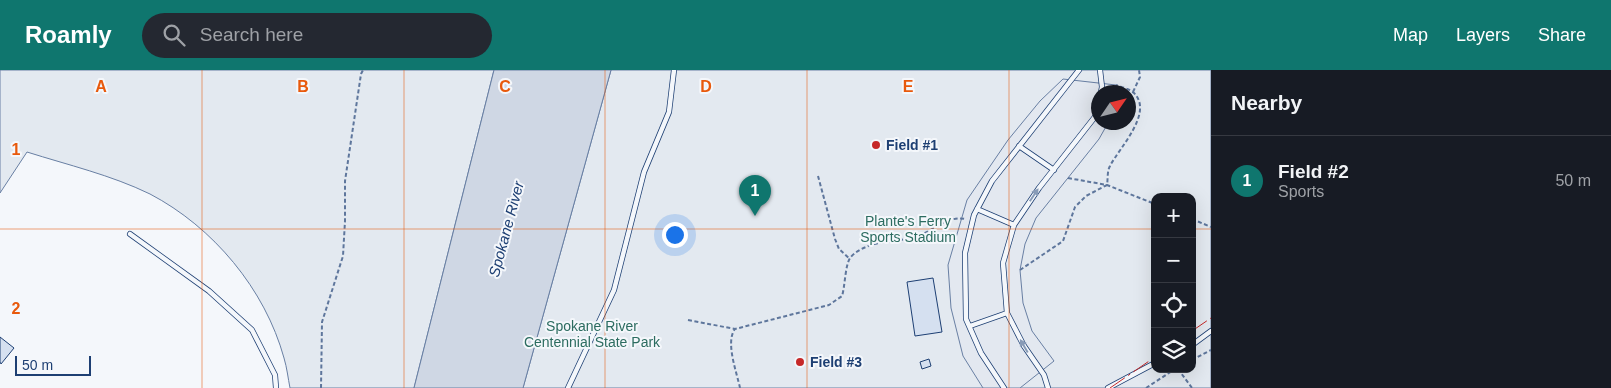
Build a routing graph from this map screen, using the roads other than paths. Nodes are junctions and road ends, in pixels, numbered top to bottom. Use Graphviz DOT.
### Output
graph roads {
  1 [pos="674,70"];
  2 [pos="1079,70"];
  3 [pos="1100,70"];
  4 [pos="1102,85"];
  5 [pos="1091,122"];
  6 [pos="1019,146"];
  7 [pos="1054,170"];
  8 [pos="976,209"];
  9 [pos="1014,224"];
  10 [pos="130,234"];
  11 [pos="1007,313"];
  12 [pos="970,326"];
  13 [pos="1211,331"];
  14 [pos="1196,342"];
  15 [pos="1151,364"];
  16 [pos="276,388"];
  17 [pos="568,388"];
  18 [pos="1004,388"];
  19 [pos="1048,388"];
  20 [pos="1108,388"];
  1 -- 17 [label="lane"];
  2 -- 6 [label="lane"];
  3 -- 4 [label="lane"];
  5 -- 7 [label="lane"];
  6 -- 7 [label="lane"];
  6 -- 8 [label="lane"];
  9 -- 7 [label="lane, one-way"];
  8 -- 9 [label="lane"];
  8 -- 12 [label="lane"];
  9 -- 11 [label="lane"];
  10 -- 16 [label="lane"];
  11 -- 12 [label="lane"];
  19 -- 11 [label="lane, one-way"];
  12 -- 18 [label="lane"];
  13 -- 14 [label="lane"];
  15 -- 20 [label="lane"];
}
